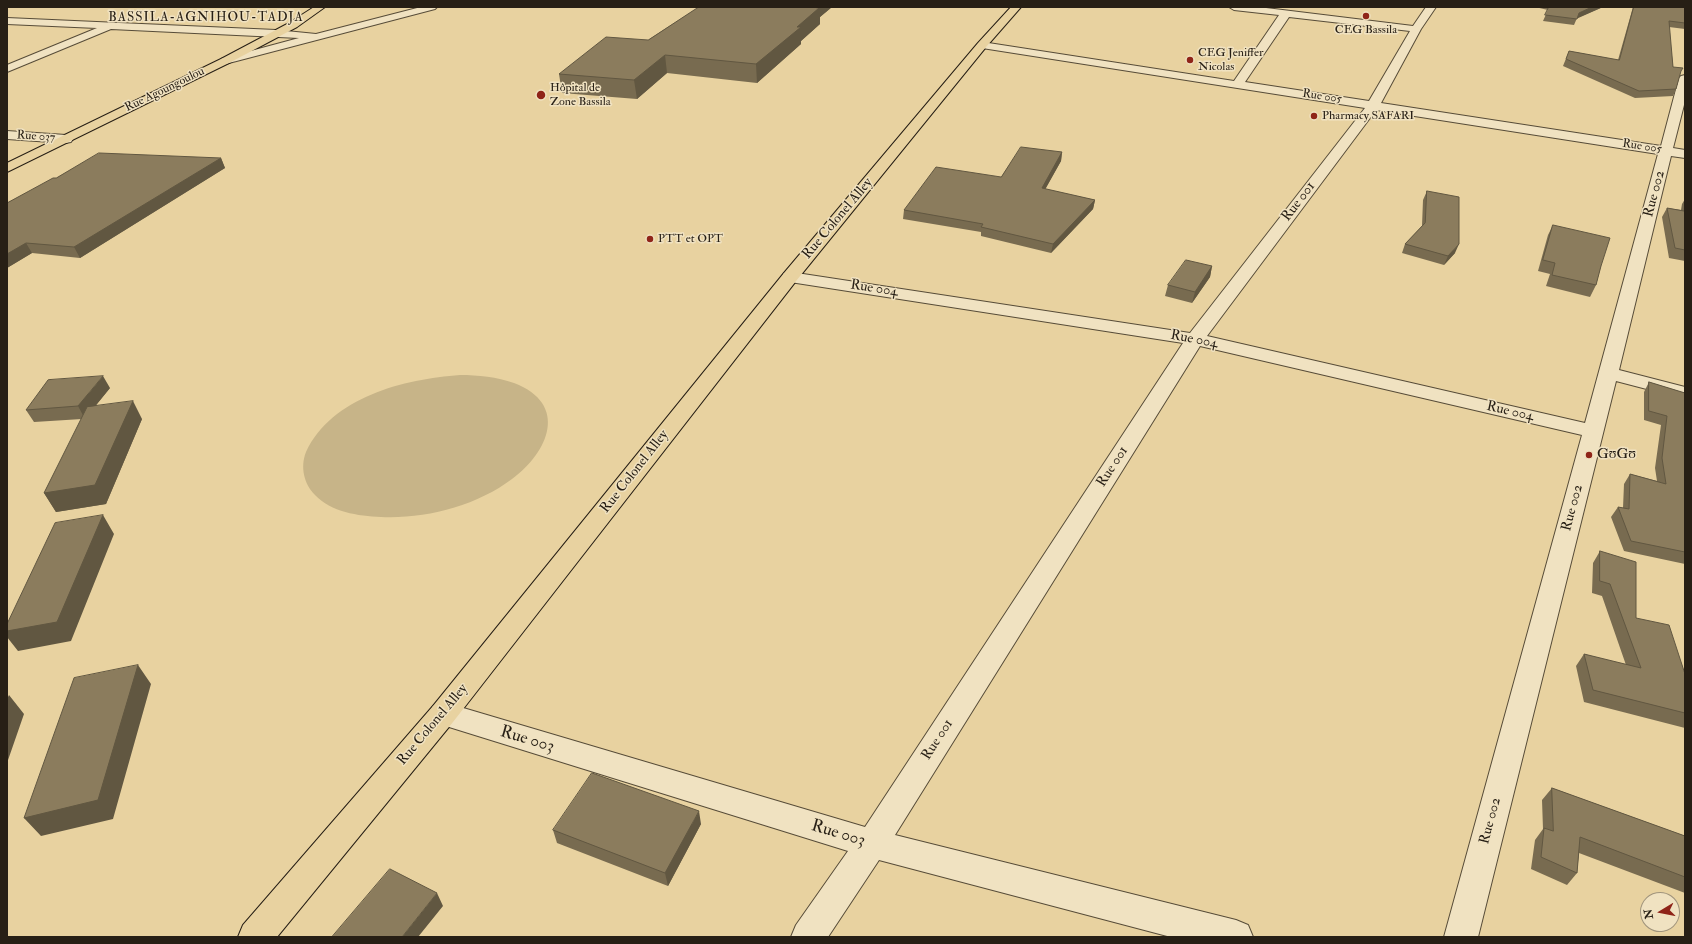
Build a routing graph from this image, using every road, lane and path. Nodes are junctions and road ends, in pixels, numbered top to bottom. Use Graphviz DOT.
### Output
graph roads {
  1 [pos="320,7"];
  2 [pos="432,7"];
  3 [pos="1016,7"];
  4 [pos="1234,7"];
  5 [pos="1431,7"];
  6 [pos="1286,13"];
  7 [pos="7,21"];
  8 [pos="112,26"];
  9 [pos="1416,29"];
  10 [pos="276,33"];
  11 [pos="315,38"];
  12 [pos="982,45"];
  13 [pos="225,61"];
  14 [pos="7,69"];
  15 [pos="1685,78"];
  16 [pos="1238,84"];
  17 [pos="1374,104"];
  18 [pos="7,135"];
  19 [pos="66,139"];
  20 [pos="1676,152"];
  21 [pos="7,168"];
  22 [pos="790,276"];
  23 [pos="1195,339"];
  24 [pos="1608,373"];
  25 [pos="1685,393"];
  26 [pos="1593,431"];
  27 [pos="443,714"];
  28 [pos="872,844"];
  29 [pos="255,937"];
  30 [pos="808,937"];
  31 [pos="1236,937"];
  32 [pos="1461,937"];
  1 -- 10 [label="main road, Rue Agoungoulou"];
  2 -- 11 [label="street"];
  3 -- 12 [label="main road, Rue Colonel Alley"];
  4 -- 6 [label="street"];
  5 -- 9 [label="street, Rue 001"];
  6 -- 9 [label="street"];
  6 -- 16 [label="street"];
  7 -- 8 [label="street"];
  8 -- 10 [label="street"];
  8 -- 14 [label="street"];
  9 -- 17 [label="street, Rue 001"];
  10 -- 11 [label="street"];
  10 -- 13 [label="main road, Rue Agoungoulou"];
  11 -- 13 [label="street"];
  12 -- 16 [label="street, Rue 005"];
  12 -- 22 [label="main road, Rue Colonel Alley"];
  13 -- 19 [label="main road, Rue Agoungoulou"];
  15 -- 20 [label="street, Rue 002"];
  16 -- 17 [label="street, Rue 005"];
  17 -- 20 [label="street, Rue 005"];
  17 -- 23 [label="street, Rue 001"];
  18 -- 19 [label="street, Rue 037"];
  19 -- 21 [label="main road, Rue Agoungoulou"];
  20 -- 24 [label="street, Rue 002"];
  22 -- 23 [label="street, Rue 004"];
  22 -- 27 [label="main road, Rue Colonel Alley"];
  23 -- 26 [label="street, Rue 004"];
  23 -- 28 [label="street, Rue 001"];
  24 -- 25 [label="street"];
  24 -- 26 [label="street, Rue 002"];
  26 -- 32 [label="street, Rue 002"];
  27 -- 28 [label="street, Rue 003"];
  27 -- 29 [label="main road, Rue Colonel Alley"];
  28 -- 30 [label="street, Rue 001"];
  28 -- 31 [label="street, Rue 003"];
}
